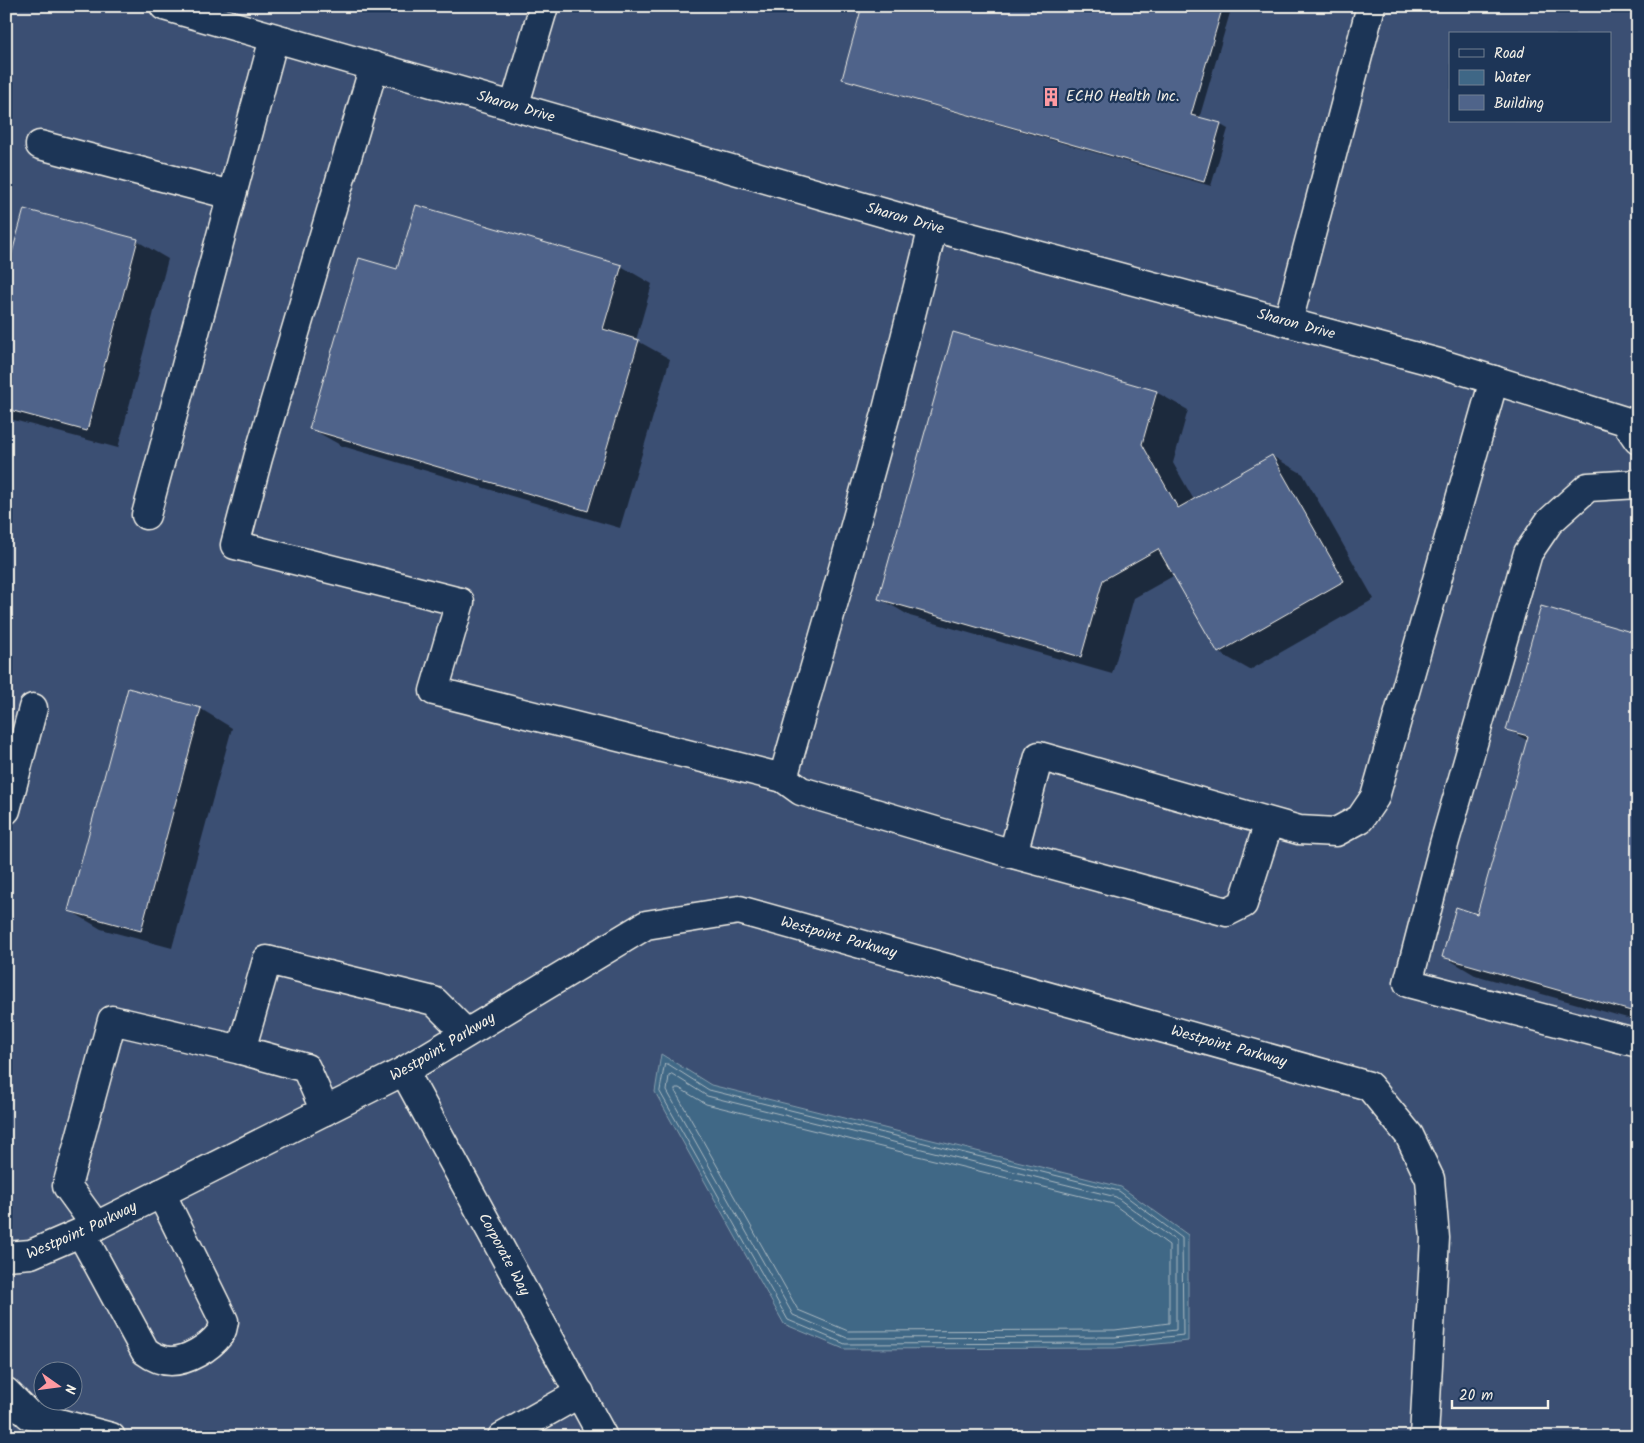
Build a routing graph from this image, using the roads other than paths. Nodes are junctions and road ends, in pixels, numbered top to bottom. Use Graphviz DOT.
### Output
graph roads {
  1 [pos="164,6"];
  2 [pos="544,6"];
  3 [pos="1371,6"];
  4 [pos="274,38"];
  5 [pos="374,66"];
  6 [pos="514,107"];
  7 [pos="40,146"];
  8 [pos="231,195"];
  9 [pos="933,227"];
  10 [pos="1288,322"];
  11 [pos="1494,380"];
  12 [pos="1638,440"];
  13 [pos="1638,484"];
  14 [pos="146,515"];
  15 [pos="34,708"];
  16 [pos="783,778"];
  17 [pos="6,810"];
  18 [pos="1269,822"];
  19 [pos="1013,854"];
  20 [pos="466,1033"];
  21 [pos="1638,1043"];
  22 [pos="241,1050"];
  23 [pos="404,1071"];
  24 [pos="325,1110"];
  25 [pos="161,1194"];
  26 [pos="88,1229"];
  27 [pos="6,1256"];
  28 [pos="6,1392"];
  29 [pos="580,1393"];
  30 [pos="111,1437"];
  31 [pos="502,1437"];
  32 [pos="603,1437"];
  33 [pos="1424,1437"];
  1 -- 4 [label="street, Sharon Drive"];
  2 -- 6 [label="street"];
  3 -- 10 [label="street"];
  4 -- 5 [label="street, Sharon Drive"];
  4 -- 8 [label="street"];
  5 -- 6 [label="street, Sharon Drive"];
  5 -- 16 [label="street"];
  6 -- 9 [label="street, Sharon Drive"];
  7 -- 8 [label="street"];
  8 -- 14 [label="street"];
  9 -- 10 [label="street, Sharon Drive"];
  9 -- 16 [label="street"];
  10 -- 11 [label="street, Sharon Drive"];
  11 -- 12 [label="street, Sharon Drive"];
  11 -- 18 [label="street"];
  13 -- 21 [label="street"];
  15 -- 17 [label="street"];
  16 -- 19 [label="street"];
  18 -- 19 [label="street"];
  18 -- 19 [label="street"];
  20 -- 22 [label="street"];
  20 -- 23 [label="street, Westpoint Parkway"];
  20 -- 33 [label="street, Westpoint Parkway"];
  22 -- 24 [label="street"];
  22 -- 26 [label="street"];
  23 -- 24 [label="street, Westpoint Parkway"];
  23 -- 29 [label="street, Corporate Way"];
  24 -- 25 [label="street, Westpoint Parkway"];
  25 -- 26 [label="street, Westpoint Parkway"];
  25 -- 26 [label="street"];
  26 -- 27 [label="street, Westpoint Parkway"];
  28 -- 30 [label="street"];
  29 -- 31 [label="street"];
  29 -- 32 [label="street, Corporate Way"];
}
